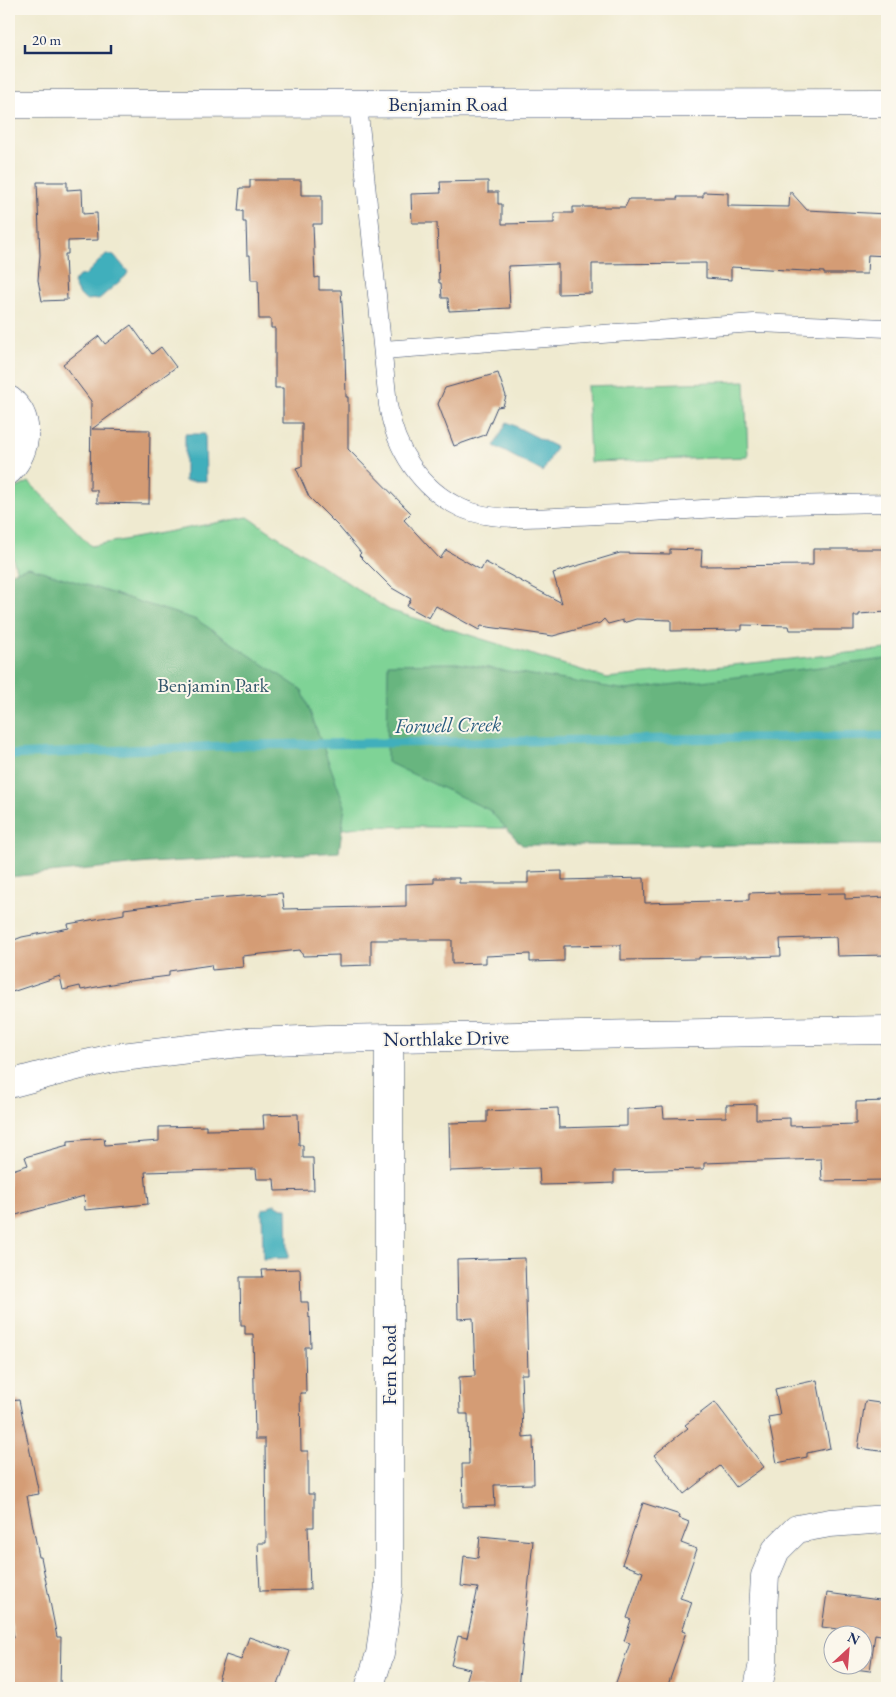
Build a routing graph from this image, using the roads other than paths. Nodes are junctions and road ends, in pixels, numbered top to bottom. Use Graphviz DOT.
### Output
graph roads {
  1 [pos="887,103"];
  2 [pos="9,104"];
  3 [pos="358,104"];
  4 [pos="887,328"];
  5 [pos="383,350"];
  6 [pos="9,400"];
  7 [pos="9,470"];
  8 [pos="887,503"];
  9 [pos="887,1030"];
  10 [pos="390,1039"];
  11 [pos="9,1084"];
  12 [pos="887,1520"];
  13 [pos="369,1688"];
  14 [pos="758,1688"];
  1 -- 3 [label="street, Benjamin Road"];
  2 -- 3 [label="street, Benjamin Road"];
  3 -- 5 [label="lane"];
  4 -- 5 [label="lane"];
  5 -- 8 [label="lane"];
  6 -- 7 [label="street"];
  9 -- 10 [label="street, Northlake Drive"];
  10 -- 11 [label="street, Northlake Drive"];
  10 -- 13 [label="street, Fern Road"];
  12 -- 14 [label="street"];
}
